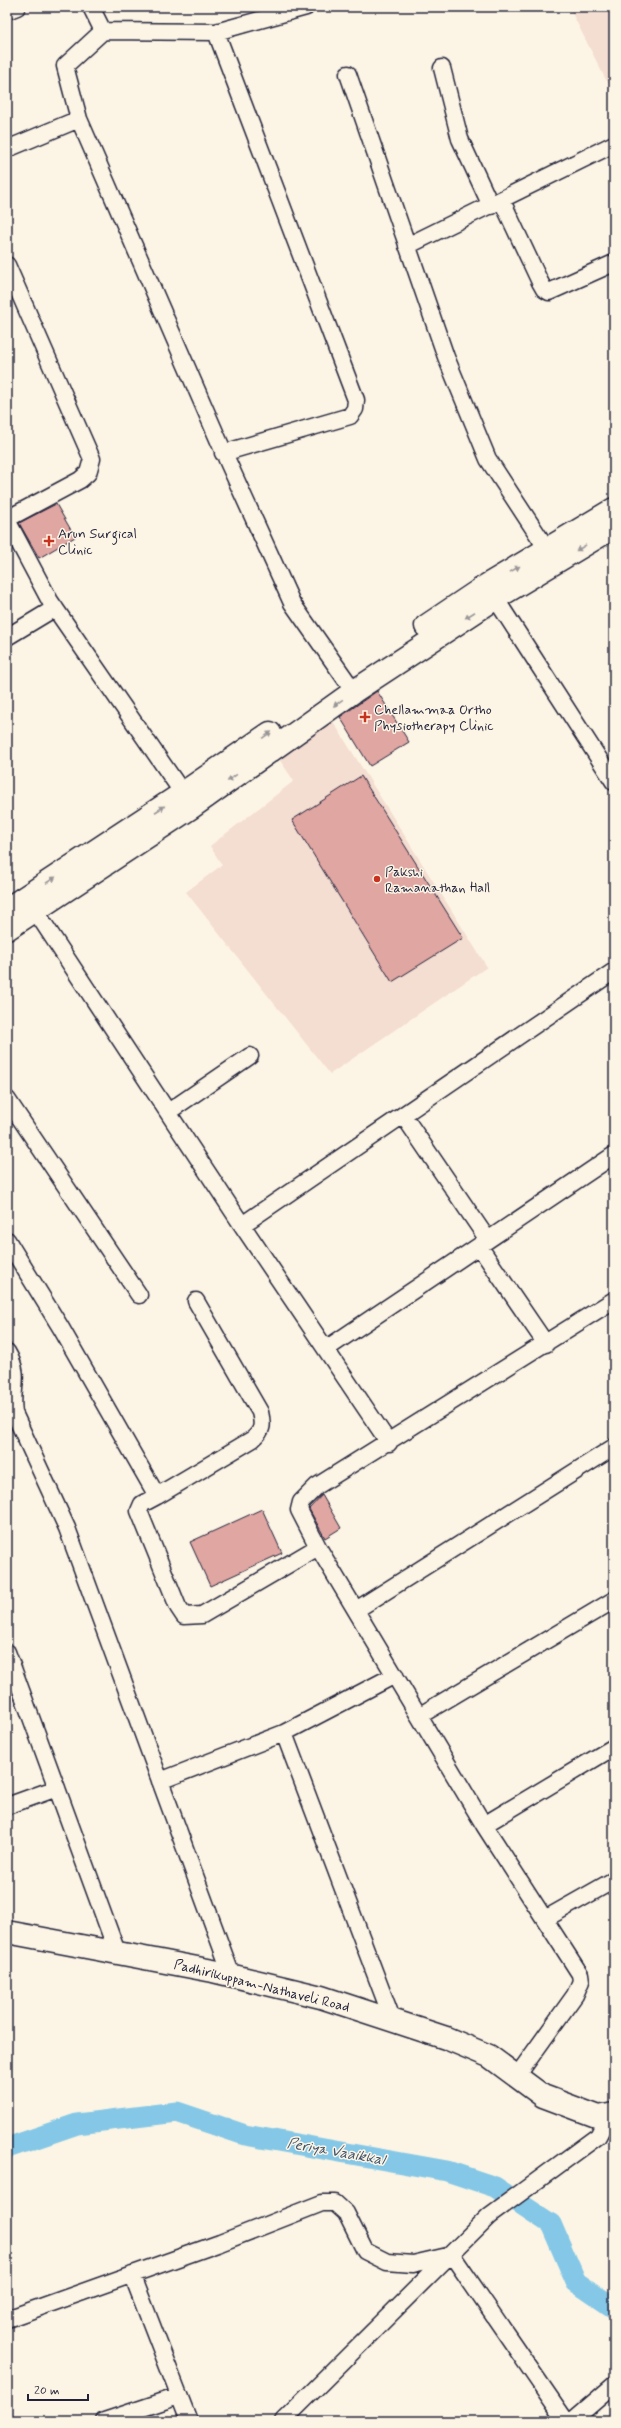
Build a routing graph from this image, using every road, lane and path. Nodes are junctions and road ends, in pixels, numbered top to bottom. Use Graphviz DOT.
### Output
graph roads {
  1 [pos="17,7"];
  2 [pos="91,7"];
  3 [pos="306,7"];
  4 [pos="7,11"];
  5 [pos="103,31"];
  6 [pos="216,32"];
  7 [pos="442,68"];
  8 [pos="348,74"];
  9 [pos="79,119"];
  10 [pos="614,144"];
  11 [pos="7,150"];
  12 [pos="496,204"];
  13 [pos="407,246"];
  14 [pos="614,263"];
  15 [pos="7,265"];
  16 [pos="223,452"];
  17 [pos="614,509"];
  18 [pos="7,520"];
  19 [pos="614,527"];
  20 [pos="547,550"];
  21 [pos="492,592"];
  22 [pos="55,608"];
  23 [pos="7,637"];
  24 [pos="346,680"];
  25 [pos="614,782"];
  26 [pos="188,800"];
  27 [pos="30,904"];
  28 [pos="7,909"];
  29 [pos="7,929"];
  30 [pos="614,971"];
  31 [pos="250,1056"];
  32 [pos="7,1099"];
  33 [pos="168,1112"];
  34 [pos="403,1116"];
  35 [pos="614,1155"];
  36 [pos="242,1226"];
  37 [pos="7,1240"];
  38 [pos="483,1243"];
  39 [pos="139,1295"];
  40 [pos="614,1300"];
  41 [pos="196,1301"];
  42 [pos="546,1344"];
  43 [pos="326,1349"];
  44 [pos="7,1352"];
  45 [pos="389,1443"];
  46 [pos="612,1453"];
  47 [pos="157,1496"];
  48 [pos="318,1547"];
  49 [pos="614,1600"];
  50 [pos="356,1610"];
  51 [pos="7,1652"];
  52 [pos="395,1675"];
  53 [pos="11,1677"];
  54 [pos="419,1716"];
  55 [pos="284,1733"];
  56 [pos="614,1747"];
  57 [pos="160,1781"];
  58 [pos="57,1788"];
  59 [pos="7,1806"];
  60 [pos="484,1825"];
  61 [pos="614,1880"];
  62 [pos="545,1919"];
  63 [pos="7,1932"];
  64 [pos="117,1952"];
  65 [pos="232,1976"];
  66 [pos="393,2021"];
  67 [pos="517,2076"];
  68 [pos="612,2117"];
  69 [pos="452,2255"];
  70 [pos="132,2274"];
  71 [pos="7,2319"];
  72 [pos="614,2385"];
  73 [pos="179,2396"];
  74 [pos="104,2421"];
  75 [pos="189,2421"];
  76 [pos="283,2421"];
  77 [pos="566,2421"];
  78 [pos="572,2421"];
  1 -- 4 [label="street"];
  2 -- 5 [label="street"];
  3 -- 6 [label="street"];
  5 -- 6 [label="street"];
  5 -- 9 [label="street"];
  6 -- 16 [label="street"];
  7 -- 12 [label="street"];
  8 -- 13 [label="street"];
  9 -- 11 [label="street"];
  9 -- 16 [label="street"];
  10 -- 12 [label="street"];
  12 -- 13 [label="street"];
  12 -- 14 [label="street"];
  13 -- 20 [label="street"];
  15 -- 18 [label="street"];
  16 -- 24 [label="street"];
  17 -- 20 [label="main road"];
  18 -- 22 [label="street"];
  19 -- 21 [label="main road, one-way"];
  21 -- 20 [label="main road, one-way"];
  21 -- 24 [label="main road"];
  21 -- 25 [label="street"];
  21 -- 26 [label="main road, one-way"];
  22 -- 23 [label="street"];
  22 -- 26 [label="street"];
  26 -- 24 [label="main road, one-way"];
  26 -- 27 [label="main road"];
  27 -- 28 [label="main road"];
  27 -- 29 [label="main road"];
  27 -- 33 [label="street"];
  30 -- 34 [label="street"];
  31 -- 33 [label="street"];
  32 -- 39 [label="street"];
  33 -- 36 [label="street"];
  34 -- 36 [label="street"];
  34 -- 38 [label="street"];
  35 -- 38 [label="street"];
  36 -- 43 [label="street"];
  37 -- 47 [label="street"];
  38 -- 42 [label="street"];
  38 -- 43 [label="street"];
  40 -- 42 [label="street"];
  41 -- 47 [label="street"];
  42 -- 45 [label="street"];
  43 -- 45 [label="street"];
  44 -- 57 [label="street"];
  45 -- 48 [label="street"];
  46 -- 50 [label="street"];
  47 -- 48 [label="street"];
  48 -- 50 [label="street"];
  49 -- 54 [label="street"];
  50 -- 52 [label="street"];
  51 -- 53 [label="street"];
  52 -- 54 [label="street"];
  52 -- 55 [label="street"];
  53 -- 58 [label="street"];
  54 -- 60 [label="street"];
  55 -- 57 [label="street"];
  55 -- 66 [label="street"];
  56 -- 60 [label="street"];
  57 -- 65 [label="street"];
  58 -- 59 [label="street"];
  58 -- 64 [label="street"];
  60 -- 62 [label="street"];
  61 -- 62 [label="street"];
  62 -- 67 [label="street"];
  63 -- 64 [label="main road, Padhirikuppam-Nathaveli Road"];
  64 -- 65 [label="main road, Padhirikuppam-Nathaveli Road"];
  65 -- 66 [label="main road, Padhirikuppam-Nathaveli Road"];
  66 -- 67 [label="main road, Padhirikuppam-Nathaveli Road"];
  67 -- 68 [label="main road, Padhirikuppam-Nathaveli Road"];
  68 -- 69 [label="street"];
  69 -- 70 [label="street"];
  69 -- 76 [label="street"];
  69 -- 77 [label="street"];
  70 -- 71 [label="street"];
  70 -- 73 [label="street"];
  72 -- 78 [label="street"];
  73 -- 74 [label="street"];
  73 -- 75 [label="street"];
}
